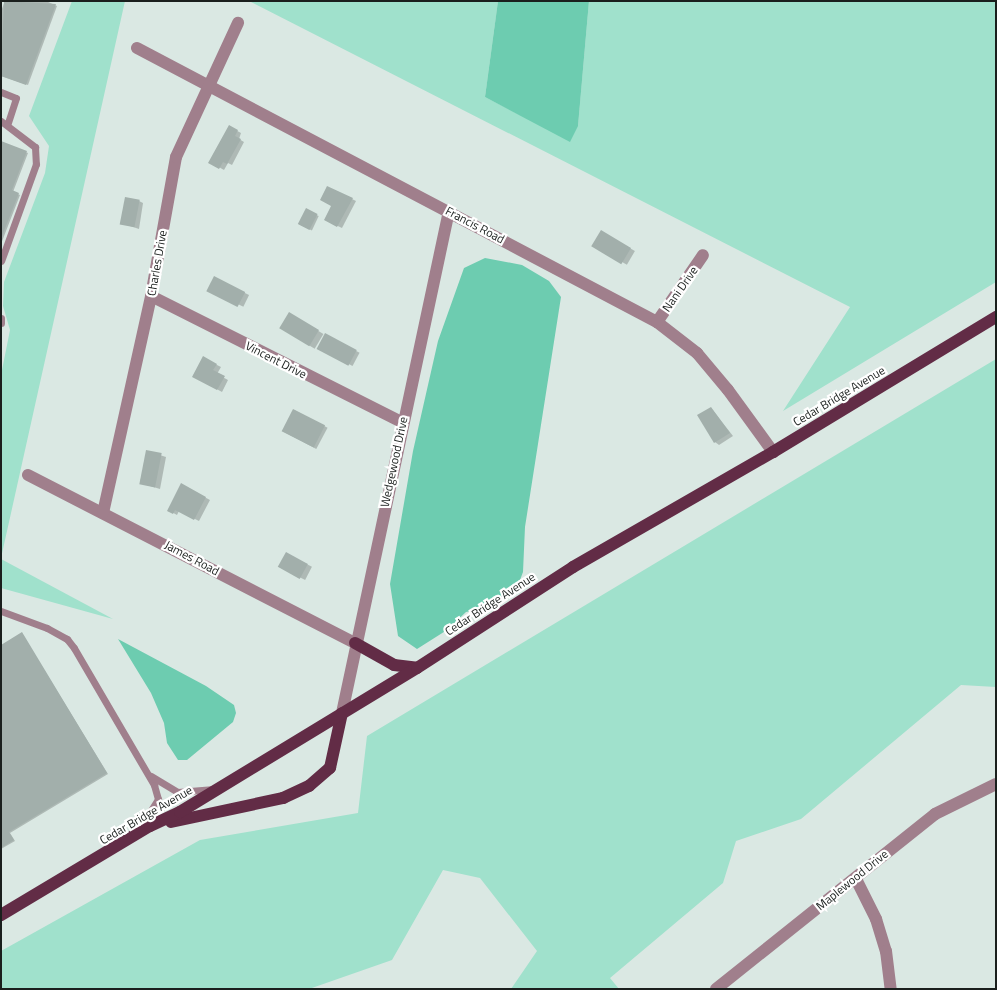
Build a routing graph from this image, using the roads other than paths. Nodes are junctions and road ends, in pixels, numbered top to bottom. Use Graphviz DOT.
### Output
graph roads {
  1 [pos="238,23"];
  2 [pos="137,48"];
  3 [pos="209,86"];
  4 [pos="1,92"];
  5 [pos="4,122"];
  6 [pos="449,212"];
  7 [pos="703,256"];
  8 [pos="1,261"];
  9 [pos="151,296"];
  10 [pos="996,317"];
  11 [pos="1,318"];
  12 [pos="656,322"];
  13 [pos="1,323"];
  14 [pos="402,422"];
  15 [pos="773,452"];
  16 [pos="28,475"];
  17 [pos="103,513"];
  18 [pos="2,610"];
  19 [pos="355,643"];
  20 [pos="417,668"];
  21 [pos="342,713"];
  22 [pos="151,776"];
  23 [pos="996,784"];
  24 [pos="218,789"];
  25 [pos="150,826"];
  26 [pos="134,837"];
  27 [pos="856,879"];
  28 [pos="1,915"];
  29 [pos="716,989"];
  30 [pos="891,989"];
  1 -- 3 [label="street, Charles Drive"];
  2 -- 3 [label="street, Francis Road"];
  3 -- 6 [label="street, Francis Road"];
  3 -- 9 [label="street, Charles Drive"];
  4 -- 5 [label="lane"];
  5 -- 8 [label="lane"];
  6 -- 12 [label="street, Francis Road"];
  6 -- 14 [label="street, Wedgewood Drive"];
  7 -- 12 [label="street, Nani Drive"];
  9 -- 14 [label="street, Vincent Drive"];
  9 -- 17 [label="street, Charles Drive"];
  10 -- 15 [label="main road, Cedar Bridge Avenue"];
  11 -- 13 [label="lane"];
  12 -- 15 [label="street, Francis Road"];
  14 -- 19 [label="street, Wedgewood Drive"];
  15 -- 20 [label="main road, Cedar Bridge Avenue"];
  16 -- 17 [label="street, James Road"];
  17 -- 19 [label="street, James Road"];
  18 -- 22 [label="lane"];
  19 -- 20 [label="main road"];
  19 -- 21 [label="street, Wedgewood Drive"];
  20 -- 21 [label="main road, Cedar Bridge Avenue"];
  21 -- 24 [label="main road, Cedar Bridge Avenue"];
  21 -- 25 [label="main road"];
  22 -- 24 [label="lane"];
  22 -- 26 [label="lane"];
  23 -- 27 [label="street, Maplewood Drive"];
  24 -- 25 [label="main road, Cedar Bridge Avenue"];
  25 -- 26 [label="main road, Cedar Bridge Avenue"];
  26 -- 28 [label="main road, Cedar Bridge Avenue"];
  27 -- 29 [label="street, Maplewood Drive"];
  27 -- 30 [label="street"];
}
